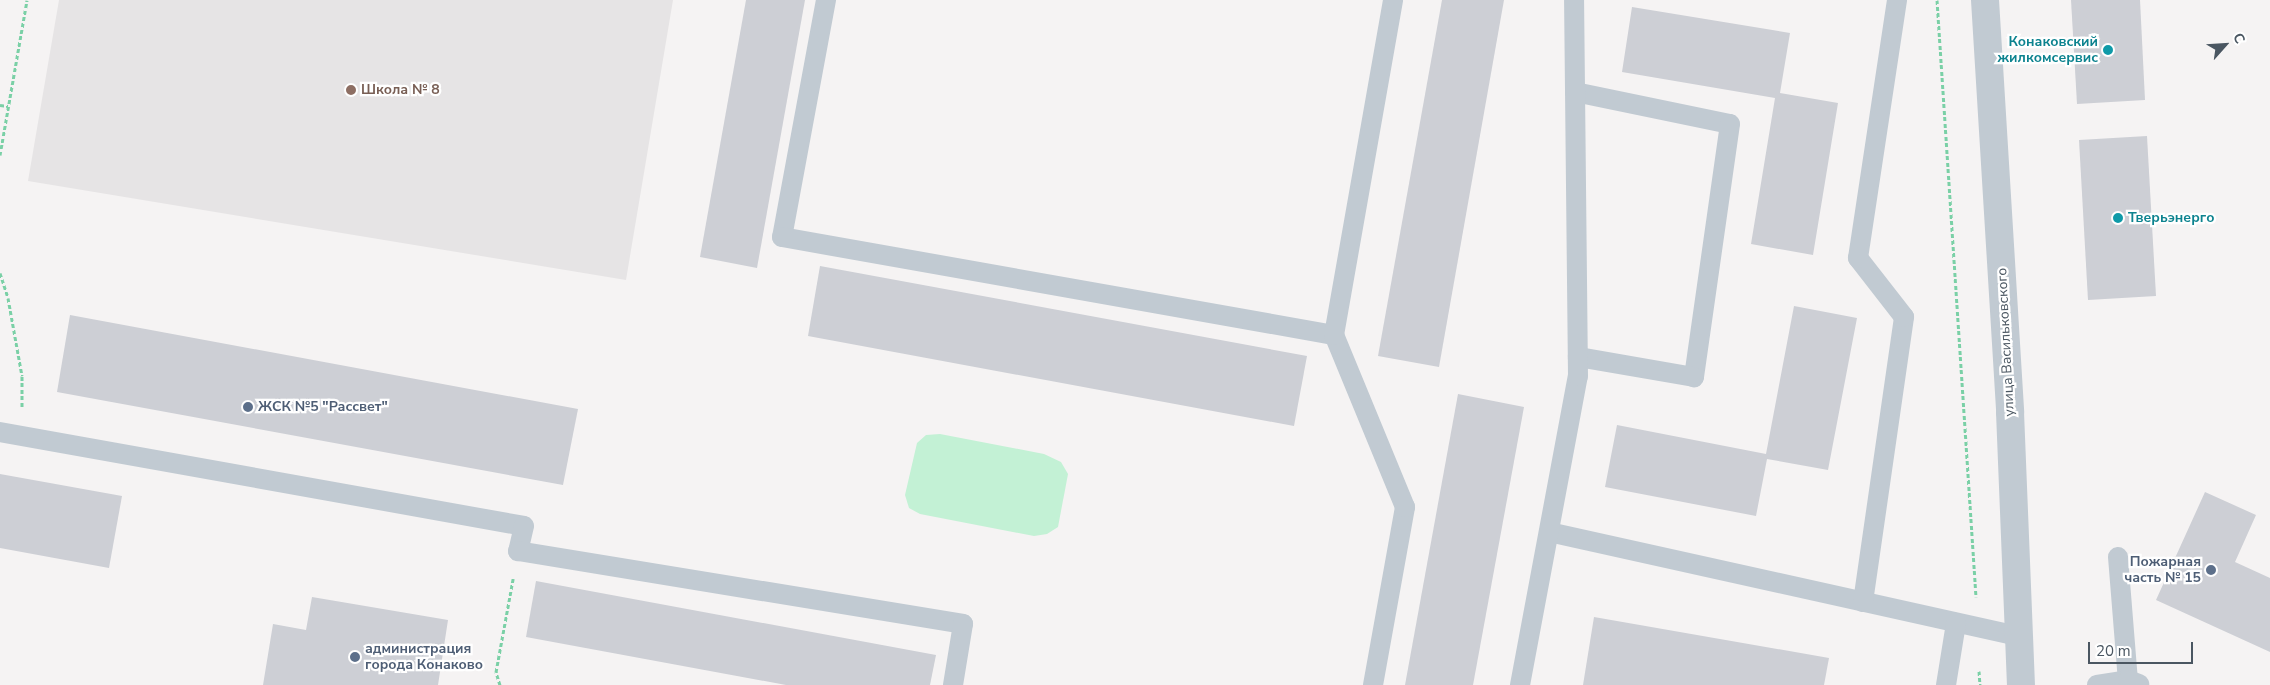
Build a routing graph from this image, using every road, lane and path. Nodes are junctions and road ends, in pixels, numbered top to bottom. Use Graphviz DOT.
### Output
graph roads {
  1 [pos="27,0"];
  2 [pos="826,0"];
  3 [pos="1393,0"];
  4 [pos="1574,0"];
  5 [pos="1897,0"];
  6 [pos="1937,0"];
  7 [pos="1986,0"];
  8 [pos="1575,92"];
  9 [pos="0,105"];
  10 [pos="8,106"];
  11 [pos="0,155"];
  12 [pos="0,273"];
  13 [pos="1334,335"];
  14 [pos="1578,357"];
  15 [pos="0,432"];
  16 [pos="22,437"];
  17 [pos="1549,532"];
  18 [pos="518,551"];
  19 [pos="2118,557"];
  20 [pos="1863,602"];
  21 [pos="1956,623"];
  22 [pos="1978,628"];
  23 [pos="2018,636"];
  24 [pos="2134,682"];
  25 [pos="500,685"];
  26 [pos="953,685"];
  27 [pos="1373,685"];
  28 [pos="1520,685"];
  29 [pos="1946,685"];
  30 [pos="1980,685"];
  31 [pos="2021,685"];
  32 [pos="2097,685"];
  1 -- 10 [label="path"];
  2 -- 13 [label="lane"];
  3 -- 13 [label="lane"];
  4 -- 8 [label="lane"];
  5 -- 20 [label="lane"];
  6 -- 22 [label="path"];
  7 -- 23 [label="street, улица Васильковского"];
  8 -- 14 [label="lane"];
  8 -- 14 [label="lane"];
  9 -- 10 [label="path"];
  10 -- 11 [label="path"];
  12 -- 16 [label="path"];
  13 -- 27 [label="lane"];
  14 -- 17 [label="lane"];
  15 -- 16 [label="lane"];
  16 -- 18 [label="lane"];
  17 -- 20 [label="lane"];
  17 -- 28 [label="lane"];
  18 -- 25 [label="path"];
  18 -- 26 [label="lane"];
  19 -- 24 [label="lane"];
  20 -- 21 [label="lane"];
  21 -- 22 [label="lane"];
  21 -- 29 [label="lane"];
  22 -- 23 [label="lane"];
  22 -- 30 [label="path"];
  23 -- 31 [label="street, улица Васильковского"];
  24 -- 32 [label="lane"];
}
